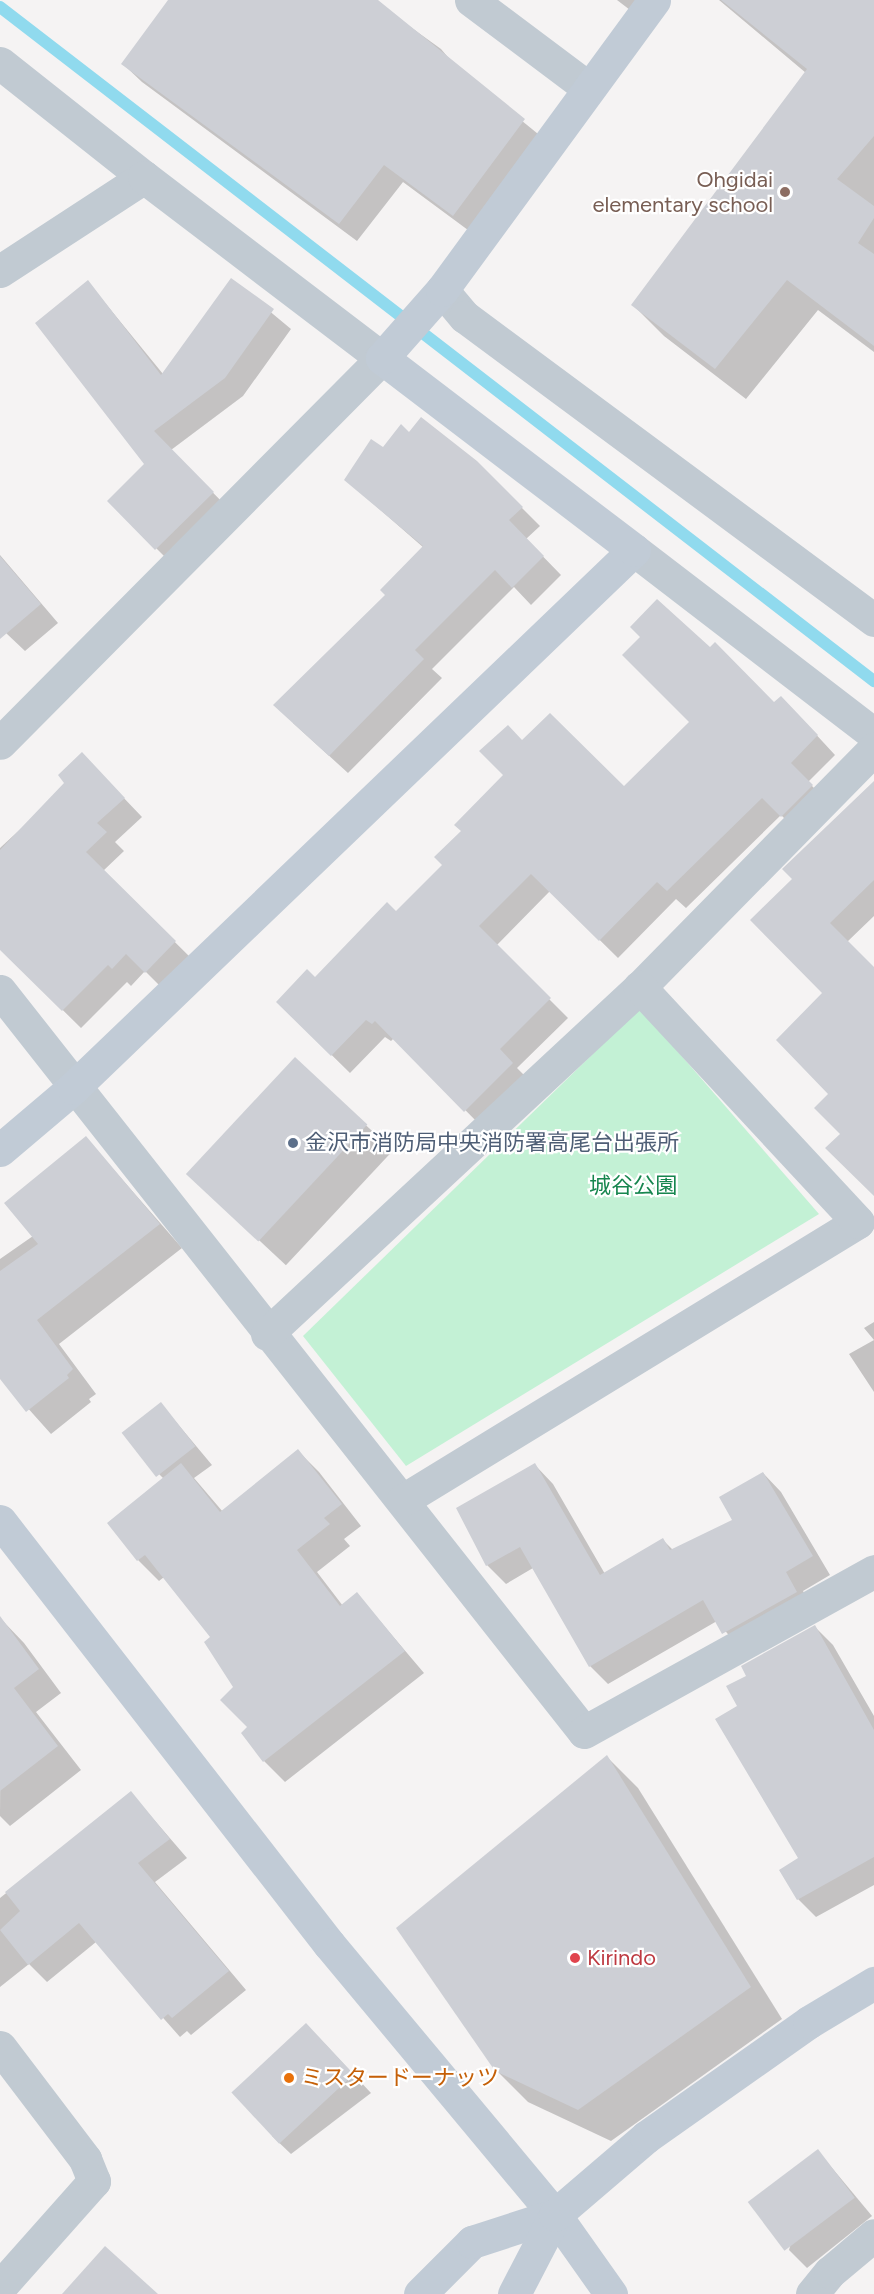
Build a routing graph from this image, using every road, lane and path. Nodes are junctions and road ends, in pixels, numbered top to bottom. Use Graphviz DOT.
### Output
graph roads {
  1 [pos="471,0"];
  2 [pos="654,0"];
  3 [pos="0,63"];
  4 [pos="587,87"];
  5 [pos="144,177"];
  6 [pos="0,271"];
  7 [pos="435,297"];
  8 [pos="390,349"];
  9 [pos="634,550"];
  10 [pos="874,620"];
  11 [pos="874,734"];
  12 [pos="0,743"];
  13 [pos="874,749"];
  14 [pos="640,987"];
  15 [pos="0,991"];
  16 [pos="73,1088"];
  17 [pos="0,1149"];
  18 [pos="866,1218"];
  19 [pos="267,1334"];
  20 [pos="403,1500"];
  21 [pos="0,1521"];
  22 [pos="874,1571"];
  23 [pos="874,1983"];
  24 [pos="0,2047"];
  25 [pos="555,2215"];
  26 [pos="874,2235"];
  27 [pos="0,2287"];
  28 [pos="420,2294"];
  29 [pos="514,2294"];
  30 [pos="611,2294"];
  31 [pos="812,2294"];
  1 -- 4 [label="street"];
  2 -- 4 [label="street"];
  3 -- 5 [label="street"];
  4 -- 7 [label="street"];
  5 -- 6 [label="street"];
  5 -- 8 [label="street"];
  7 -- 8 [label="street"];
  7 -- 10 [label="street"];
  8 -- 9 [label="street"];
  8 -- 12 [label="street"];
  9 -- 11 [label="street"];
  9 -- 16 [label="street"];
  13 -- 14 [label="street"];
  14 -- 18 [label="street"];
  14 -- 19 [label="street"];
  15 -- 16 [label="street"];
  16 -- 17 [label="street"];
  16 -- 19 [label="street"];
  18 -- 20 [label="street"];
  19 -- 20 [label="street"];
  20 -- 22 [label="street"];
  21 -- 25 [label="street"];
  23 -- 25 [label="street"];
  24 -- 27 [label="street"];
  25 -- 28 [label="street"];
  25 -- 29 [label="street"];
  25 -- 30 [label="street"];
  26 -- 31 [label="street"];
}
